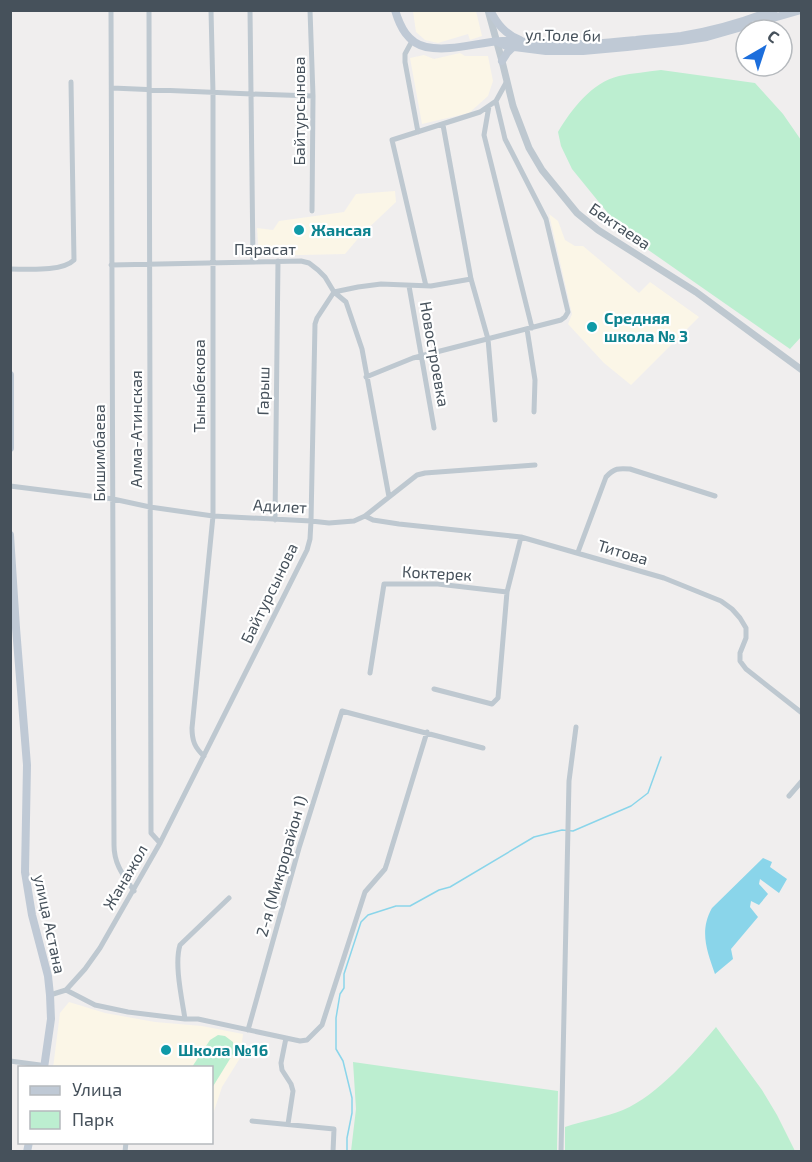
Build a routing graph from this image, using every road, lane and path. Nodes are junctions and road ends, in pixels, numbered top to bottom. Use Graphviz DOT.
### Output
graph roads {
  1 [pos="111,10"];
  2 [pos="149,10"];
  3 [pos="211,10"];
  4 [pos="250,10"];
  5 [pos="310,10"];
  6 [pos="395,10"];
  7 [pos="489,10"];
  8 [pos="774,10"];
  9 [pos="801,10"];
  10 [pos="412,41"];
  11 [pos="495,42"];
  12 [pos="527,43"];
  13 [pos="513,47"];
  14 [pos="502,61"];
  15 [pos="507,81"];
  16 [pos="71,82"];
  17 [pos="112,88"];
  18 [pos="148,89"];
  19 [pos="213,93"];
  20 [pos="252,94"];
  21 [pos="313,96"];
  22 [pos="496,101"];
  23 [pos="489,106"];
  24 [pos="443,125"];
  25 [pos="418,132"];
  26 [pos="312,211"];
  27 [pos="278,261"];
  28 [pos="253,262"];
  29 [pos="212,263"];
  30 [pos="150,264"];
  31 [pos="111,265"];
  32 [pos="10,269"];
  33 [pos="471,279"];
  34 [pos="409,286"];
  35 [pos="426,286"];
  36 [pos="334,292"];
  37 [pos="529,328"];
  38 [pos="488,339"];
  39 [pos="422,356"];
  40 [pos="801,370"];
  41 [pos="10,375"];
  42 [pos="366,377"];
  43 [pos="534,412"];
  44 [pos="495,420"];
  45 [pos="434,428"];
  46 [pos="10,448"];
  47 [pos="535,465"];
  48 [pos="10,486"];
  49 [pos="715,496"];
  50 [pos="388,497"];
  51 [pos="113,499"];
  52 [pos="150,507"];
  53 [pos="213,516"];
  54 [pos="365,516"];
  55 [pos="275,520"];
  56 [pos="311,521"];
  57 [pos="10,535"];
  58 [pos="521,537"];
  59 [pos="578,552"];
  60 [pos="507,592"];
  61 [pos="370,673"];
  62 [pos="434,689"];
  63 [pos="801,713"];
  64 [pos="576,727"];
  65 [pos="427,732"];
  66 [pos="483,748"];
  67 [pos="204,756"];
  68 [pos="801,781"];
  69 [pos="789,796"];
  70 [pos="160,843"];
  71 [pos="134,891"];
  72 [pos="229,898"];
  73 [pos="66,990"];
  74 [pos="50,995"];
  75 [pos="185,1019"];
  76 [pos="248,1030"];
  77 [pos="286,1038"];
  78 [pos="10,1061"];
  79 [pos="36,1066"];
  80 [pos="41,1066"];
  81 [pos="252,1120"];
  82 [pos="288,1124"];
  83 [pos="333,1152"];
  84 [pos="561,1152"];
  1 -- 17 [label="street, Бишимбаева"];
  2 -- 18 [label="street, Алма-Атинская"];
  3 -- 19 [label="street, Тыныбекова"];
  4 -- 20 [label="street"];
  5 -- 21 [label="street, Байтурсынова"];
  6 -- 10 [label="main road"];
  7 -- 11 [label="street, Бектаева"];
  7 -- 12 [label="main road"];
  8 -- 12 [label="main road, ул.Толе би"];
  9 -- 13 [label="main road, ул.Толе би"];
  10 -- 11 [label="main road"];
  10 -- 25 [label="street"];
  11 -- 12 [label="main road, ул.Толе би"];
  11 -- 13 [label="main road, ул.Толе би"];
  11 -- 14 [label="street, Бектаева"];
  13 -- 14 [label="main road"];
  14 -- 15 [label="street, Бектаева"];
  15 -- 22 [label="street"];
  15 -- 40 [label="street, Бектаева"];
  16 -- 32 [label="street"];
  17 -- 18 [label="street"];
  17 -- 31 [label="street, Бишимбаева"];
  18 -- 19 [label="street"];
  18 -- 30 [label="street, Алма-Атинская"];
  19 -- 20 [label="street"];
  19 -- 29 [label="street, Тыныбекова"];
  20 -- 21 [label="street"];
  20 -- 28 [label="street"];
  21 -- 26 [label="street, Байтурсынова"];
  22 -- 23 [label="street"];
  22 -- 37 [label="street"];
  23 -- 24 [label="street"];
  23 -- 37 [label="street"];
  24 -- 25 [label="street"];
  24 -- 33 [label="street"];
  25 -- 35 [label="street"];
  27 -- 28 [label="street, Парасат"];
  27 -- 36 [label="street, Парасат"];
  27 -- 55 [label="street, Гарыш"];
  28 -- 29 [label="street, Парасат"];
  29 -- 30 [label="street, Парасат"];
  29 -- 53 [label="street, Тыныбекова"];
  30 -- 31 [label="street, Парасат"];
  30 -- 52 [label="street, Алма-Атинская"];
  31 -- 51 [label="street, Бишимбаева"];
  33 -- 35 [label="street"];
  33 -- 38 [label="street"];
  34 -- 35 [label="street"];
  34 -- 36 [label="street"];
  34 -- 39 [label="street, Новостроевка"];
  36 -- 42 [label="street, Парасат"];
  36 -- 56 [label="street, Байтурсынова"];
  37 -- 38 [label="street"];
  37 -- 43 [label="street"];
  38 -- 39 [label="street"];
  38 -- 44 [label="street"];
  39 -- 42 [label="street"];
  39 -- 45 [label="street, Новостроевка"];
  41 -- 46 [label="main road"];
  42 -- 50 [label="street, Парасат"];
  47 -- 50 [label="street, Адилет"];
  48 -- 51 [label="street, Адилет"];
  49 -- 59 [label="street"];
  50 -- 54 [label="street, Адилет"];
  51 -- 52 [label="street, Адилет"];
  51 -- 71 [label="street, Бишимбаева"];
  52 -- 53 [label="street, Адилет"];
  52 -- 70 [label="street, Алма-Атинская"];
  53 -- 55 [label="street, Адилет"];
  53 -- 67 [label="street, Тыныбекова"];
  54 -- 56 [label="street, Адилет"];
  54 -- 58 [label="street, Титова"];
  55 -- 56 [label="street, Адилет"];
  56 -- 67 [label="street, Байтурсынова"];
  57 -- 74 [label="main road, улица Астана"];
  58 -- 59 [label="street, Титова"];
  58 -- 60 [label="street"];
  59 -- 63 [label="street, Титова"];
  60 -- 61 [label="street, Коктерек"];
  60 -- 62 [label="street"];
  64 -- 84 [label="street"];
  65 -- 66 [label="street"];
  65 -- 76 [label="street, 2-я (Микрорайон 1)"];
  65 -- 77 [label="street"];
  67 -- 70 [label="street, Жанажол"];
  68 -- 69 [label="street"];
  70 -- 71 [label="street, Жанажол"];
  71 -- 73 [label="street, Жанажол"];
  72 -- 75 [label="street"];
  73 -- 74 [label="street"];
  73 -- 75 [label="street"];
  74 -- 80 [label="main road, улица Астана"];
  75 -- 76 [label="street"];
  76 -- 77 [label="street"];
  77 -- 82 [label="street"];
  78 -- 79 [label="street"];
  81 -- 82 [label="street"];
  82 -- 83 [label="street"];
}
